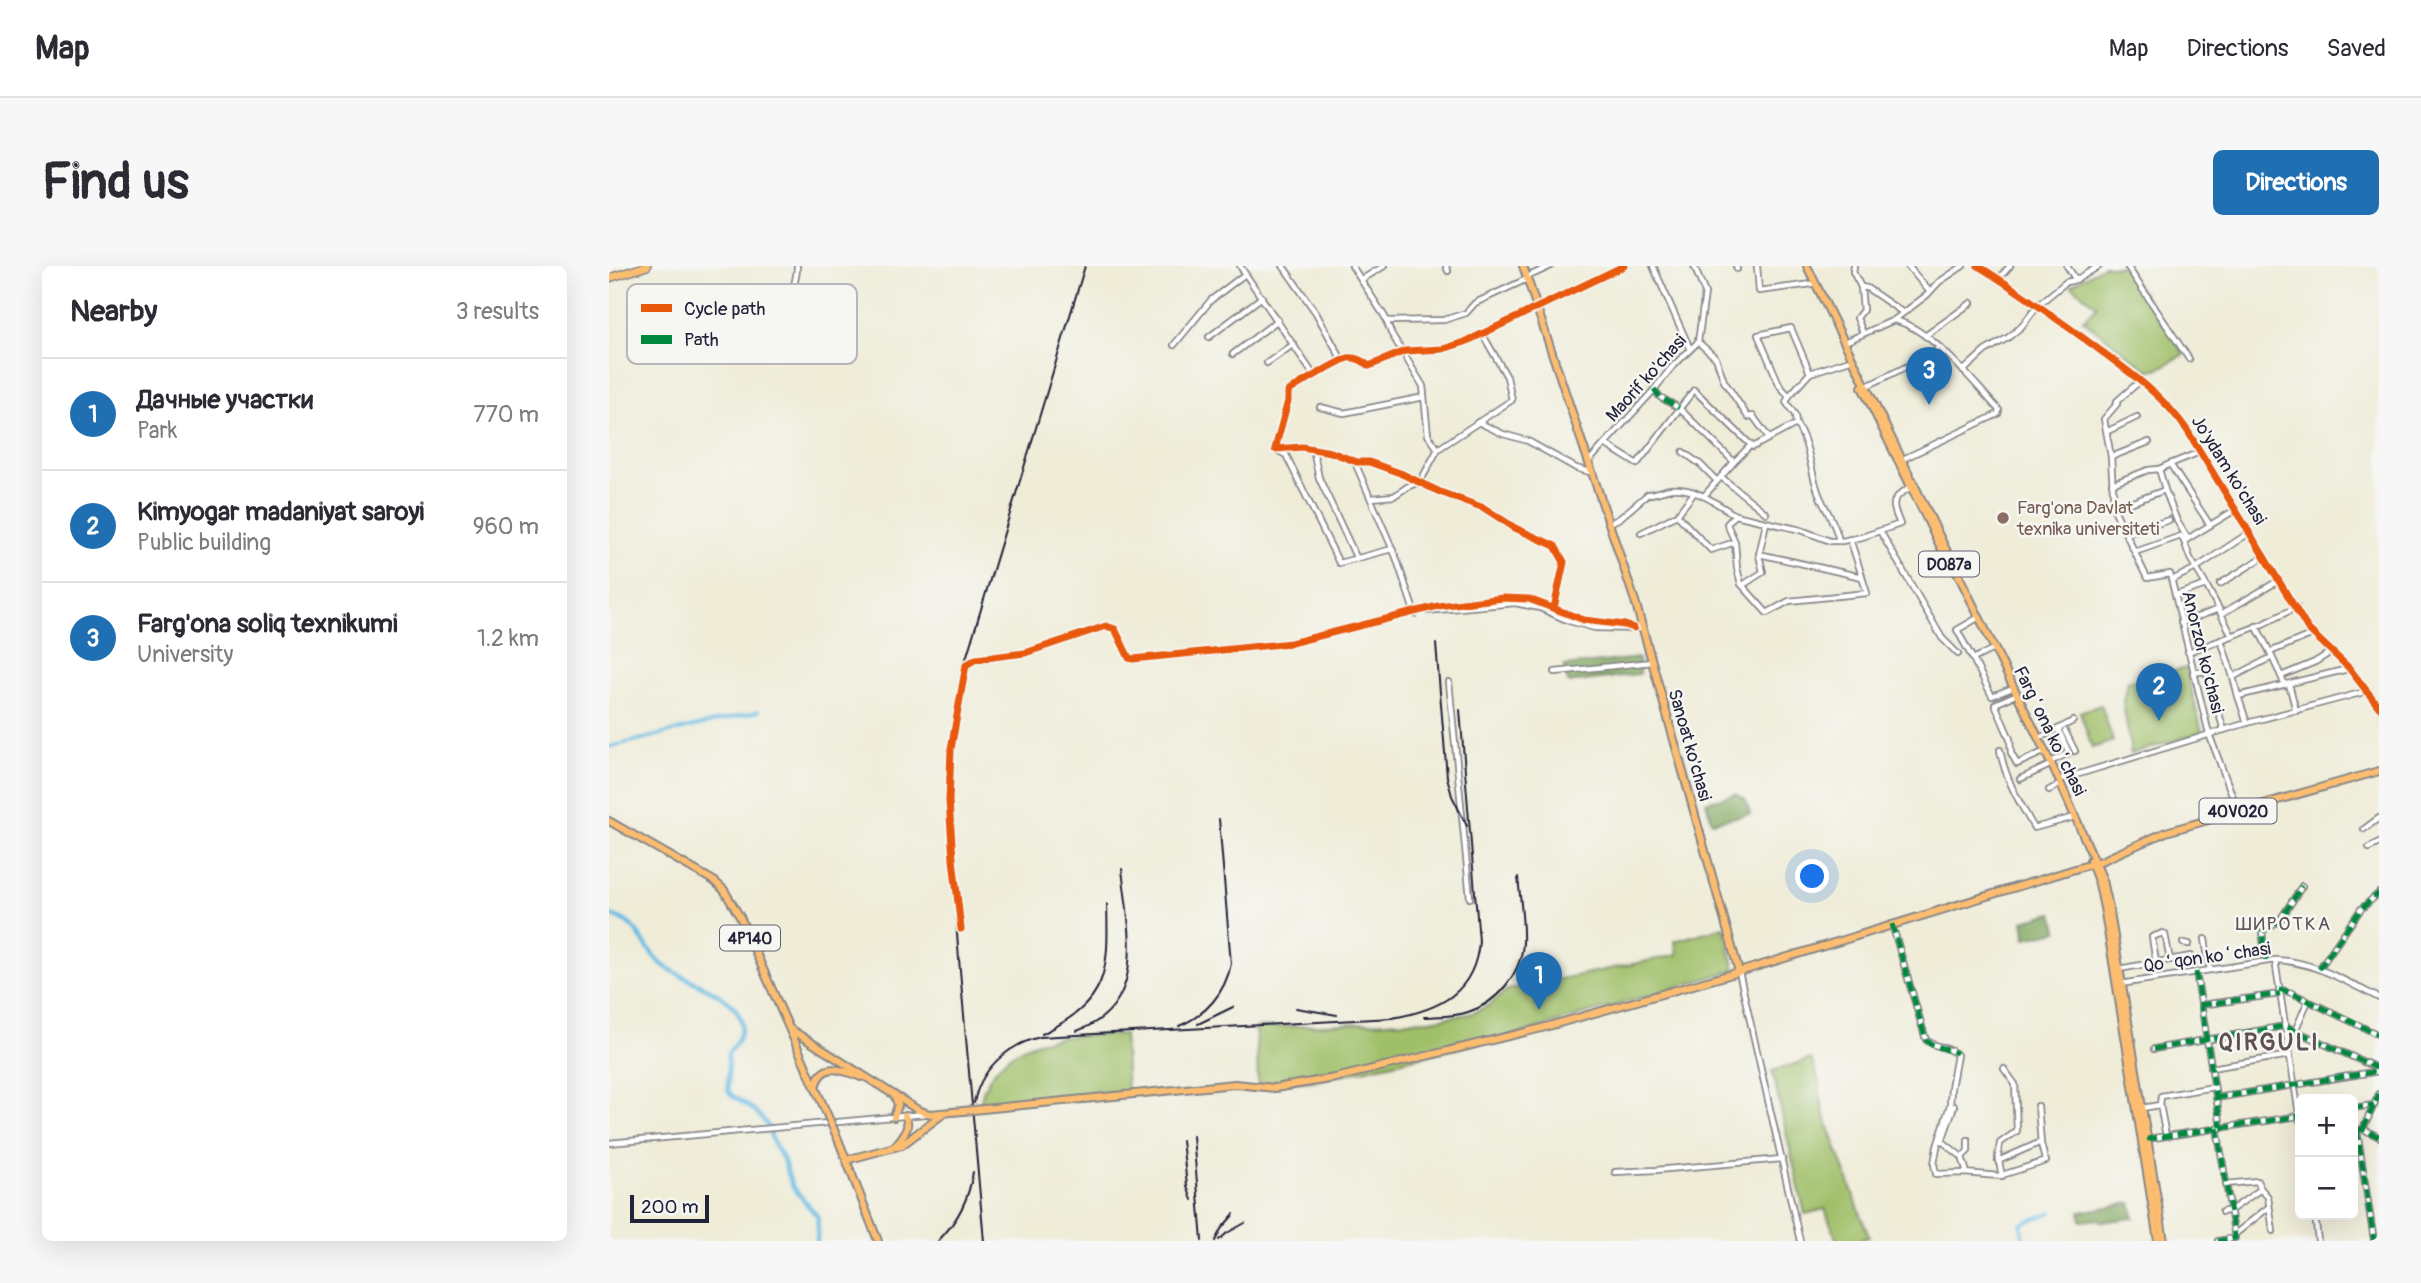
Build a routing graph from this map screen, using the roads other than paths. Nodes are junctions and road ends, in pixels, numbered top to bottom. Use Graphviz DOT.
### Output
graph roads {
  1 [pos="646,266"];
  2 [pos="797,266"];
  3 [pos="1283,266"];
  4 [pos="1352,266"];
  5 [pos="1384,266"];
  6 [pos="1523,266"];
  7 [pos="1551,266"];
  8 [pos="1624,266"];
  9 [pos="1653,266"];
  10 [pos="1694,266"];
  11 [pos="1757,266"];
  12 [pos="1805,266"];
  13 [pos="1854,266"];
  14 [pos="1908,266"];
  15 [pos="1963,266"];
  16 [pos="1977,266"];
  17 [pos="2010,266"];
  18 [pos="2067,266"];
  19 [pos="2099,266"];
  20 [pos="2127,266"];
  21 [pos="631,268"];
  22 [pos="1243,269"];
  23 [pos="609,278"];
  24 [pos="1527,278"];
  25 [pos="1998,278"];
  26 [pos="1361,280"];
  27 [pos="2077,281"];
  28 [pos="793,284"];
  29 [pos="1812,284"];
  30 [pos="1861,287"];
  31 [pos="1929,291"];
  32 [pos="1262,297"];
  33 [pos="1971,303"];
  34 [pos="2038,305"];
  35 [pos="1538,308"];
  36 [pos="1902,312"];
  37 [pos="1278,320"];
  38 [pos="1894,320"];
  39 [pos="1386,321"];
  40 [pos="1863,333"];
  41 [pos="1483,335"];
  42 [pos="1925,336"];
  43 [pos="1209,337"];
  44 [pos="1698,342"];
  45 [pos="1845,342"];
  46 [pos="1294,344"];
  47 [pos="1174,345"];
  48 [pos="1938,348"];
  49 [pos="1689,349"];
  50 [pos="1404,352"];
  51 [pos="1233,354"];
  52 [pos="2189,359"];
  53 [pos="1342,360"];
  54 [pos="1852,360"];
  55 [pos="1267,363"];
  56 [pos="1963,371"];
  57 [pos="1810,373"];
  58 [pos="1315,377"];
  59 [pos="2140,381"];
  60 [pos="1867,386"];
  61 [pos="1654,390"];
  62 [pos="1789,396"];
  63 [pos="1424,397"];
  64 [pos="1320,407"];
  65 [pos="1679,408"];
  66 [pos="2137,417"];
  67 [pos="1478,422"];
  68 [pos="1796,424"];
  69 [pos="2108,430"];
  70 [pos="1769,438"];
  71 [pos="2149,442"];
  72 [pos="1605,444"];
  73 [pos="1751,445"];
  74 [pos="1893,446"];
  75 [pos="1275,449"];
  76 [pos="1313,449"];
  77 [pos="1438,449"];
  78 [pos="1683,452"];
  79 [pos="2200,452"];
  80 [pos="2111,457"];
  81 [pos="1903,459"];
  82 [pos="1590,460"];
  83 [pos="1357,462"];
  84 [pos="1734,462"];
  85 [pos="2170,464"];
  86 [pos="2159,469"];
  87 [pos="1594,473"];
  88 [pos="1719,479"];
  89 [pos="1420,482"];
  90 [pos="2112,484"];
  91 [pos="1911,487"];
  92 [pos="2165,490"];
  93 [pos="1694,493"];
  94 [pos="1704,496"];
  95 [pos="1371,498"];
  96 [pos="2114,509"];
  97 [pos="2235,510"];
  98 [pos="1766,513"];
  99 [pos="1677,515"];
  100 [pos="1735,515"];
  101 [pos="2169,520"];
  102 [pos="1610,523"];
  103 [pos="1766,523"];
  104 [pos="2210,525"];
  105 [pos="1880,531"];
  106 [pos="1641,533"];
  107 [pos="2249,533"];
  108 [pos="2126,534"];
  109 [pos="1850,539"];
  110 [pos="2186,540"];
  111 [pos="1839,541"];
  112 [pos="1735,542"];
  113 [pos="1392,549"];
  114 [pos="2135,552"];
  115 [pos="1759,554"];
  116 [pos="2265,556"];
  117 [pos="1356,557"];
  118 [pos="2196,568"];
  119 [pos="1862,577"];
  120 [pos="2172,580"];
  121 [pos="2280,580"];
  122 [pos="2220,584"];
  123 [pos="1743,585"];
  124 [pos="2206,585"];
  125 [pos="2176,595"];
  126 [pos="1541,606"];
  127 [pos="2297,607"];
  128 [pos="1554,608"];
  129 [pos="2220,612"];
  130 [pos="1415,614"];
  131 [pos="1976,620"];
  132 [pos="2181,623"];
  133 [pos="2256,626"];
  134 [pos="1634,628"];
  135 [pos="1644,629"];
  136 [pos="2313,634"];
  137 [pos="2232,636"];
  138 [pos="2221,640"];
  139 [pos="1991,650"];
  140 [pos="2188,652"];
  141 [pos="2332,652"];
  142 [pos="1958,654"];
  143 [pos="2271,654"];
  144 [pos="1973,659"];
  145 [pos="1652,662"];
  146 [pos="2000,664"];
  147 [pos="2349,668"];
  148 [pos="1555,673"];
  149 [pos="2193,673"];
  150 [pos="2281,676"];
  151 [pos="2233,677"];
  152 [pos="1449,682"];
  153 [pos="2287,684"];
  154 [pos="2368,691"];
  155 [pos="2012,692"];
  156 [pos="2238,696"];
  157 [pos="2379,707"];
  158 [pos="2296,712"];
  159 [pos="2073,720"];
  160 [pos="2247,723"];
  161 [pos="2058,729"];
  162 [pos="2224,730"];
  163 [pos="2066,731"];
  164 [pos="2209,734"];
  165 [pos="2039,738"];
  166 [pos="2082,748"];
  167 [pos="2000,750"];
  168 [pos="2072,752"];
  169 [pos="2041,753"];
  170 [pos="2049,764"];
  171 [pos="2379,769"];
  172 [pos="2020,779"];
  173 [pos="2058,783"];
  174 [pos="2320,786"];
  175 [pos="2049,790"];
  176 [pos="2237,808"];
  177 [pos="2071,818"];
  178 [pos="2379,818"];
  179 [pos="609,821"];
  180 [pos="2364,829"];
  181 [pos="2379,843"];
  182 [pos="2369,848"];
  183 [pos="2095,862"];
  184 [pos="2302,886"];
  185 [pos="2379,892"];
  186 [pos="1470,898"];
  187 [pos="1892,924"];
  188 [pos="961,929"];
  189 [pos="2205,939"];
  190 [pos="2191,956"];
  191 [pos="2170,960"];
  192 [pos="2275,960"];
  193 [pos="2266,961"];
  194 [pos="2157,962"];
  195 [pos="2118,969"];
  196 [pos="2319,969"];
  197 [pos="2210,970"];
  198 [pos="1739,972"];
  199 [pos="2196,972"];
  200 [pos="2118,985"];
  201 [pos="2280,991"];
  202 [pos="2379,998"];
  203 [pos="2308,1001"];
  204 [pos="2201,1005"];
  205 [pos="2285,1026"];
  206 [pos="789,1028"];
  207 [pos="2295,1031"];
  208 [pos="2379,1035"];
  209 [pos="2206,1040"];
  210 [pos="2154,1049"];
  211 [pos="2290,1055"];
  212 [pos="2211,1068"];
  213 [pos="2004,1069"];
  214 [pos="2379,1070"];
  215 [pos="870,1080"];
  216 [pos="2295,1085"];
  217 [pos="815,1087"];
  218 [pos="2214,1087"];
  219 [pos="894,1094"];
  220 [pos="2296,1094"];
  221 [pos="2379,1094"];
  222 [pos="2216,1098"];
  223 [pos="2376,1102"];
  224 [pos="2160,1105"];
  225 [pos="1954,1106"];
  226 [pos="2038,1106"];
  227 [pos="2358,1107"];
  228 [pos="2142,1108"];
  229 [pos="945,1112"];
  230 [pos="930,1114"];
  231 [pos="905,1116"];
  232 [pos="894,1117"];
  233 [pos="2295,1118"];
  234 [pos="2219,1127"];
  235 [pos="2358,1129"];
  236 [pos="2358,1130"];
  237 [pos="2166,1136"];
  238 [pos="2358,1137"];
  239 [pos="2379,1137"];
  240 [pos="2147,1139"];
  241 [pos="1968,1140"];
  242 [pos="2041,1142"];
  243 [pos="609,1143"];
  244 [pos="893,1149"];
  245 [pos="1962,1157"];
  246 [pos="1782,1159"];
  247 [pos="846,1160"];
  248 [pos="1999,1161"];
  249 [pos="1615,1172"];
  250 [pos="1967,1174"];
  251 [pos="2002,1176"];
  252 [pos="2227,1184"];
  253 [pos="2261,1189"];
  254 [pos="2270,1206"];
  255 [pos="2231,1210"];
  256 [pos="2222,1212"];
  257 [pos="2316,1220"];
  258 [pos="2273,1231"];
  259 [pos="2234,1234"];
  260 [pos="877,1241"];
  261 [pos="1800,1241"];
  262 [pos="2158,1241"];
  263 [pos="2164,1241"];
  264 [pos="2218,1241"];
  265 [pos="2318,1241"];
  266 [pos="2374,1241"];
  1 -- 21 [label="highway"];
  2 -- 28 [label="street"];
  3 -- 53 [label="street"];
  4 -- 26 [label="street"];
  5 -- 26 [label="street"];
  6 -- 24 [label="main road, Sanoat ko'chasi"];
  7 -- 24 [label="street"];
  8 -- 35 [label="street"];
  9 -- 49 [label="street"];
  10 -- 44 [label="street, Maorif ko'chasi"];
  11 -- 29 [label="street"];
  12 -- 29 [label="main road, Fargʻona koʻchasi / D087a"];
  12 -- 45 [label="main road, Fargʻona koʻchasi / D087a"];
  13 -- 30 [label="street"];
  14 -- 31 [label="street"];
  15 -- 31 [label="street"];
  16 -- 25 [label="street, Jo'ydam ko'chasi"];
  17 -- 25 [label="street"];
  18 -- 27 [label="street"];
  19 -- 27 [label="street"];
  20 -- 52 [label="street"];
  21 -- 23 [label="highway"];
  22 -- 32 [label="street"];
  22 -- 47 [label="street"];
  24 -- 35 [label="main road, Sanoat ko'chasi"];
  24 -- 39 [label="street"];
  25 -- 34 [label="street, Jo'ydam ko'chasi"];
  26 -- 39 [label="street"];
  27 -- 34 [label="street"];
  29 -- 54 [label="main road, Fargʻona koʻchasi / D087a"];
  30 -- 36 [label="street"];
  30 -- 40 [label="street"];
  31 -- 36 [label="street"];
  32 -- 37 [label="street"];
  32 -- 43 [label="street"];
  33 -- 42 [label="street"];
  34 -- 56 [label="street"];
  34 -- 59 [label="street, Jo'ydam ko'chasi"];
  35 -- 41 [label="street"];
  35 -- 82 [label="main road, Sanoat ko'chasi"];
  36 -- 38 [label="street"];
  37 -- 46 [label="street"];
  37 -- 51 [label="street"];
  38 -- 40 [label="street"];
  38 -- 42 [label="street"];
  39 -- 50 [label="street"];
  40 -- 45 [label="street"];
  41 -- 50 [label="street"];
  41 -- 67 [label="street"];
  42 -- 48 [label="street"];
  44 -- 49 [label="street, Maorif ko'chasi"];
  44 -- 70 [label="street"];
  45 -- 54 [label="main road, Fargʻona koʻchasi / D087a"];
  46 -- 55 [label="street"];
  46 -- 58 [label="street"];
  48 -- 56 [label="street"];
  48 -- 60 [label="street"];
  49 -- 61 [label="street, Maorif ko'chasi"];
  50 -- 53 [label="street"];
  50 -- 63 [label="street"];
  53 -- 58 [label="street"];
  54 -- 57 [label="street"];
  54 -- 60 [label="main road, Fargʻona koʻchasi / D087a"];
  54 -- 74 [label="main road, Fargʻona koʻchasi / D087a"];
  56 -- 81 [label="street"];
  57 -- 62 [label="street"];
  57 -- 62 [label="street"];
  58 -- 75 [label="street"];
  59 -- 69 [label="street, Anorzor ko'chasi"];
  59 -- 79 [label="street, Jo'ydam ko'chasi"];
  60 -- 74 [label="main road, Fargʻona koʻchasi / D087a"];
  61 -- 65 [label="street"];
  61 -- 72 [label="street, Maorif ko'chasi"];
  62 -- 68 [label="street"];
  63 -- 64 [label="street"];
  63 -- 77 [label="street"];
  65 -- 72 [label="street"];
  65 -- 73 [label="street"];
  65 -- 84 [label="street"];
  66 -- 69 [label="street"];
  67 -- 77 [label="street"];
  67 -- 87 [label="street"];
  68 -- 70 [label="street"];
  68 -- 111 [label="street"];
  69 -- 80 [label="street, Anorzor ko'chasi"];
  70 -- 73 [label="street"];
  71 -- 80 [label="street"];
  72 -- 82 [label="street, Maorif ko'chasi"];
  73 -- 84 [label="street"];
  74 -- 81 [label="main road, Fargʻona koʻchasi / D087a"];
  74 -- 91 [label="main road, Fargʻona koʻchasi / D087a"];
  75 -- 76 [label="street"];
  75 -- 117 [label="street"];
  76 -- 83 [label="street"];
  76 -- 117 [label="street"];
  77 -- 89 [label="street"];
  78 -- 88 [label="street"];
  79 -- 85 [label="street"];
  79 -- 97 [label="street, Jo'ydam ko'chasi"];
  80 -- 90 [label="street, Anorzor ko'chasi"];
  81 -- 146 [label="main road, Fargʻona koʻchasi / D087a"];
  82 -- 87 [label="main road, Sanoat ko'chasi"];
  83 -- 89 [label="street"];
  83 -- 95 [label="street"];
  84 -- 88 [label="street"];
  85 -- 86 [label="street"];
  85 -- 104 [label="street"];
  86 -- 90 [label="street"];
  86 -- 92 [label="street"];
  87 -- 102 [label="main road, Sanoat ko'chasi"];
  88 -- 94 [label="street"];
  88 -- 98 [label="street"];
  89 -- 95 [label="street"];
  89 -- 128 [label="street"];
  90 -- 96 [label="street, Anorzor ko'chasi"];
  91 -- 105 [label="street"];
  91 -- 131 [label="main road, Fargʻona koʻchasi / D087a"];
  92 -- 96 [label="street"];
  92 -- 110 [label="street"];
  93 -- 94 [label="street"];
  93 -- 99 [label="street"];
  93 -- 102 [label="street"];
  94 -- 100 [label="street"];
  95 -- 113 [label="street"];
  96 -- 108 [label="street, Anorzor ko'chasi"];
  97 -- 104 [label="street"];
  97 -- 107 [label="street, Jo'ydam ko'chasi"];
  99 -- 106 [label="street"];
  99 -- 112 [label="street"];
  100 -- 103 [label="street"];
  100 -- 112 [label="street"];
  101 -- 108 [label="street"];
  102 -- 135 [label="main road, Sanoat ko'chasi"];
  103 -- 111 [label="street"];
  103 -- 115 [label="street"];
  104 -- 110 [label="street"];
  105 -- 109 [label="street"];
  105 -- 142 [label="street"];
  107 -- 116 [label="street, Jo'ydam ko'chasi"];
  107 -- 118 [label="street"];
  108 -- 114 [label="street, Anorzor ko'chasi"];
  109 -- 111 [label="street"];
  109 -- 119 [label="street"];
  110 -- 114 [label="street"];
  110 -- 118 [label="street"];
  112 -- 123 [label="street"];
  113 -- 117 [label="street"];
  113 -- 130 [label="street"];
  114 -- 120 [label="street, Anorzor ko'chasi"];
  115 -- 119 [label="street"];
  115 -- 123 [label="street"];
  116 -- 121 [label="street, Jo'ydam ko'chasi"];
  116 -- 122 [label="street"];
  118 -- 120 [label="street"];
  118 -- 124 [label="street"];
  119 -- 123 [label="street"];
  120 -- 125 [label="street, Anorzor ko'chasi"];
  121 -- 127 [label="street, Jo'ydam ko'chasi"];
  121 -- 129 [label="street"];
  124 -- 125 [label="street"];
  124 -- 129 [label="street"];
  125 -- 132 [label="street, Anorzor ko'chasi"];
  126 -- 128 [label="street"];
  126 -- 130 [label="street"];
  126 -- 134 [label="street"];
  127 -- 133 [label="street"];
  127 -- 136 [label="street, Jo'ydam ko'chasi"];
  128 -- 134 [label="street"];
  129 -- 132 [label="street"];
  129 -- 137 [label="street"];
  130 -- 188 [label="street"];
  131 -- 139 [label="main road, Fargʻona koʻchasi / D087a"];
  131 -- 144 [label="street"];
  132 -- 140 [label="street, Anorzor ko'chasi"];
  133 -- 137 [label="street"];
  133 -- 143 [label="street"];
  134 -- 135 [label="street"];
  135 -- 145 [label="main road, Sanoat ko'chasi"];
  136 -- 141 [label="street, Jo'ydam ko'chasi"];
  136 -- 143 [label="street"];
  137 -- 138 [label="street"];
  138 -- 140 [label="street"];
  138 -- 151 [label="street"];
  139 -- 144 [label="street"];
  139 -- 146 [label="main road, Fargʻona koʻchasi / D087a"];
  140 -- 149 [label="street, Anorzor ko'chasi"];
  141 -- 147 [label="street, Jo'ydam ko'chasi"];
  141 -- 150 [label="street"];
  143 -- 150 [label="street"];
  143 -- 151 [label="street"];
  144 -- 155 [label="street"];
  145 -- 148 [label="street"];
  145 -- 198 [label="main road, Sanoat ko'chasi"];
  146 -- 155 [label="main road, Fargʻona koʻchasi / D087a"];
  146 -- 165 [label="main road, Fargʻona koʻchasi / D087a"];
  147 -- 153 [label="street"];
  147 -- 154 [label="street, Jo'ydam ko'chasi"];
  149 -- 162 [label="street"];
  149 -- 164 [label="street, Anorzor ko'chasi"];
  150 -- 153 [label="street"];
  151 -- 156 [label="street"];
  152 -- 186 [label="street"];
  153 -- 156 [label="street"];
  153 -- 158 [label="street"];
  154 -- 157 [label="street, Jo'ydam ko'chasi"];
  154 -- 158 [label="street"];
  155 -- 169 [label="main road, Fargʻona koʻchasi / D087a"];
  155 -- 169 [label="street"];
  156 -- 160 [label="street"];
  158 -- 160 [label="street"];
  159 -- 161 [label="street"];
  160 -- 162 [label="street"];
  161 -- 165 [label="street"];
  161 -- 168 [label="street"];
  162 -- 164 [label="street"];
  163 -- 168 [label="street"];
  164 -- 173 [label="street"];
  164 -- 176 [label="street, Anorzor ko'chasi"];
  165 -- 170 [label="main road, Fargʻona koʻchasi / D087a"];
  166 -- 168 [label="street"];
  167 -- 177 [label="street"];
  168 -- 170 [label="street"];
  169 -- 170 [label="main road, Fargʻona koʻchasi / D087a"];
  170 -- 172 [label="street"];
  170 -- 173 [label="main road, Fargʻona koʻchasi / D087a"];
  171 -- 174 [label="main road, 40V020"];
  173 -- 175 [label="street"];
  173 -- 177 [label="main road, Fargʻona koʻchasi / D087a"];
  173 -- 183 [label="main road, Fargʻona koʻchasi / D087a"];
  174 -- 176 [label="main road"];
  174 -- 183 [label="main road, 40V020"];
  176 -- 183 [label="main road"];
  177 -- 183 [label="main road, Fargʻona koʻchasi / D087a"];
  178 -- 180 [label="street"];
  179 -- 206 [label="main road, 4P140"];
  181 -- 182 [label="street"];
  183 -- 187 [label="main road"];
  183 -- 195 [label="main road, Fargʻona koʻchasi"];
  183 -- 200 [label="main road, Fargʻona koʻchasi"];
  184 -- 193 [label="street"];
  185 -- 196 [label="street"];
  187 -- 198 [label="main road"];
  187 -- 250 [label="street"];
  189 -- 197 [label="street"];
  190 -- 191 [label="street"];
  191 -- 194 [label="street"];
  191 -- 194 [label="street"];
  192 -- 193 [label="street, Qoʻqon koʻchasi"];
  192 -- 196 [label="street, Qoʻqon koʻchasi"];
  192 -- 201 [label="street"];
  193 -- 197 [label="street, Qoʻqon koʻchasi"];
  194 -- 195 [label="street"];
  195 -- 200 [label="main road, Fargʻona koʻchasi"];
  196 -- 202 [label="street, Qoʻqon koʻchasi"];
  197 -- 199 [label="street, Qoʻqon koʻchasi"];
  198 -- 229 [label="main road, bridge"];
  198 -- 246 [label="street, Sanoat ko'chasi"];
  199 -- 200 [label="street, Qoʻqon koʻchasi"];
  199 -- 204 [label="street"];
  200 -- 228 [label="main road, Fargʻona koʻchasi"];
  200 -- 262 [label="main road, Fargʻona koʻchasi"];
  201 -- 203 [label="street"];
  201 -- 204 [label="street"];
  201 -- 205 [label="street"];
  203 -- 207 [label="street"];
  203 -- 208 [label="street"];
  204 -- 209 [label="street"];
  205 -- 207 [label="street"];
  205 -- 209 [label="street"];
  205 -- 211 [label="street"];
  206 -- 215 [label="main road"];
  206 -- 217 [label="main road, 4P140"];
  207 -- 214 [label="street"];
  209 -- 210 [label="street"];
  209 -- 212 [label="street"];
  211 -- 212 [label="street"];
  211 -- 216 [label="street"];
  212 -- 218 [label="street"];
  213 -- 248 [label="street"];
  214 -- 216 [label="street"];
  215 -- 217 [label="main road"];
  215 -- 219 [label="main road"];
  216 -- 220 [label="street"];
  216 -- 222 [label="street"];
  217 -- 247 [label="main road, 4P140, bridge"];
  218 -- 222 [label="street"];
  218 -- 224 [label="street"];
  219 -- 230 [label="main road"];
  219 -- 232 [label="main road"];
  221 -- 223 [label="street"];
  222 -- 234 [label="street"];
  223 -- 227 [label="street"];
  223 -- 235 [label="street"];
  224 -- 228 [label="street"];
  224 -- 237 [label="street"];
  225 -- 245 [label="street"];
  226 -- 242 [label="street"];
  228 -- 240 [label="main road, Fargʻona koʻchasi"];
  229 -- 230 [label="main road"];
  229 -- 244 [label="main road"];
  230 -- 231 [label="street"];
  231 -- 232 [label="street"];
  231 -- 244 [label="main road"];
  232 -- 243 [label="street"];
  233 -- 234 [label="street"];
  234 -- 237 [label="street"];
  234 -- 252 [label="street"];
  236 -- 239 [label="street"];
  237 -- 240 [label="street"];
  238 -- 266 [label="street"];
  240 -- 263 [label="main road, Fargʻona koʻchasi"];
  241 -- 245 [label="street"];
  242 -- 248 [label="street"];
  242 -- 251 [label="street"];
  244 -- 247 [label="main road"];
  245 -- 250 [label="street"];
  246 -- 249 [label="street"];
  246 -- 261 [label="street, Sanoat ko'chasi"];
  247 -- 260 [label="main road, 4P140"];
  248 -- 251 [label="street"];
  250 -- 251 [label="street"];
  252 -- 253 [label="street"];
  252 -- 255 [label="street"];
  253 -- 254 [label="street"];
  253 -- 255 [label="street"];
  254 -- 258 [label="street"];
  254 -- 259 [label="street"];
  255 -- 256 [label="street"];
  255 -- 259 [label="street"];
  257 -- 265 [label="street"];
  259 -- 264 [label="street"];
}
